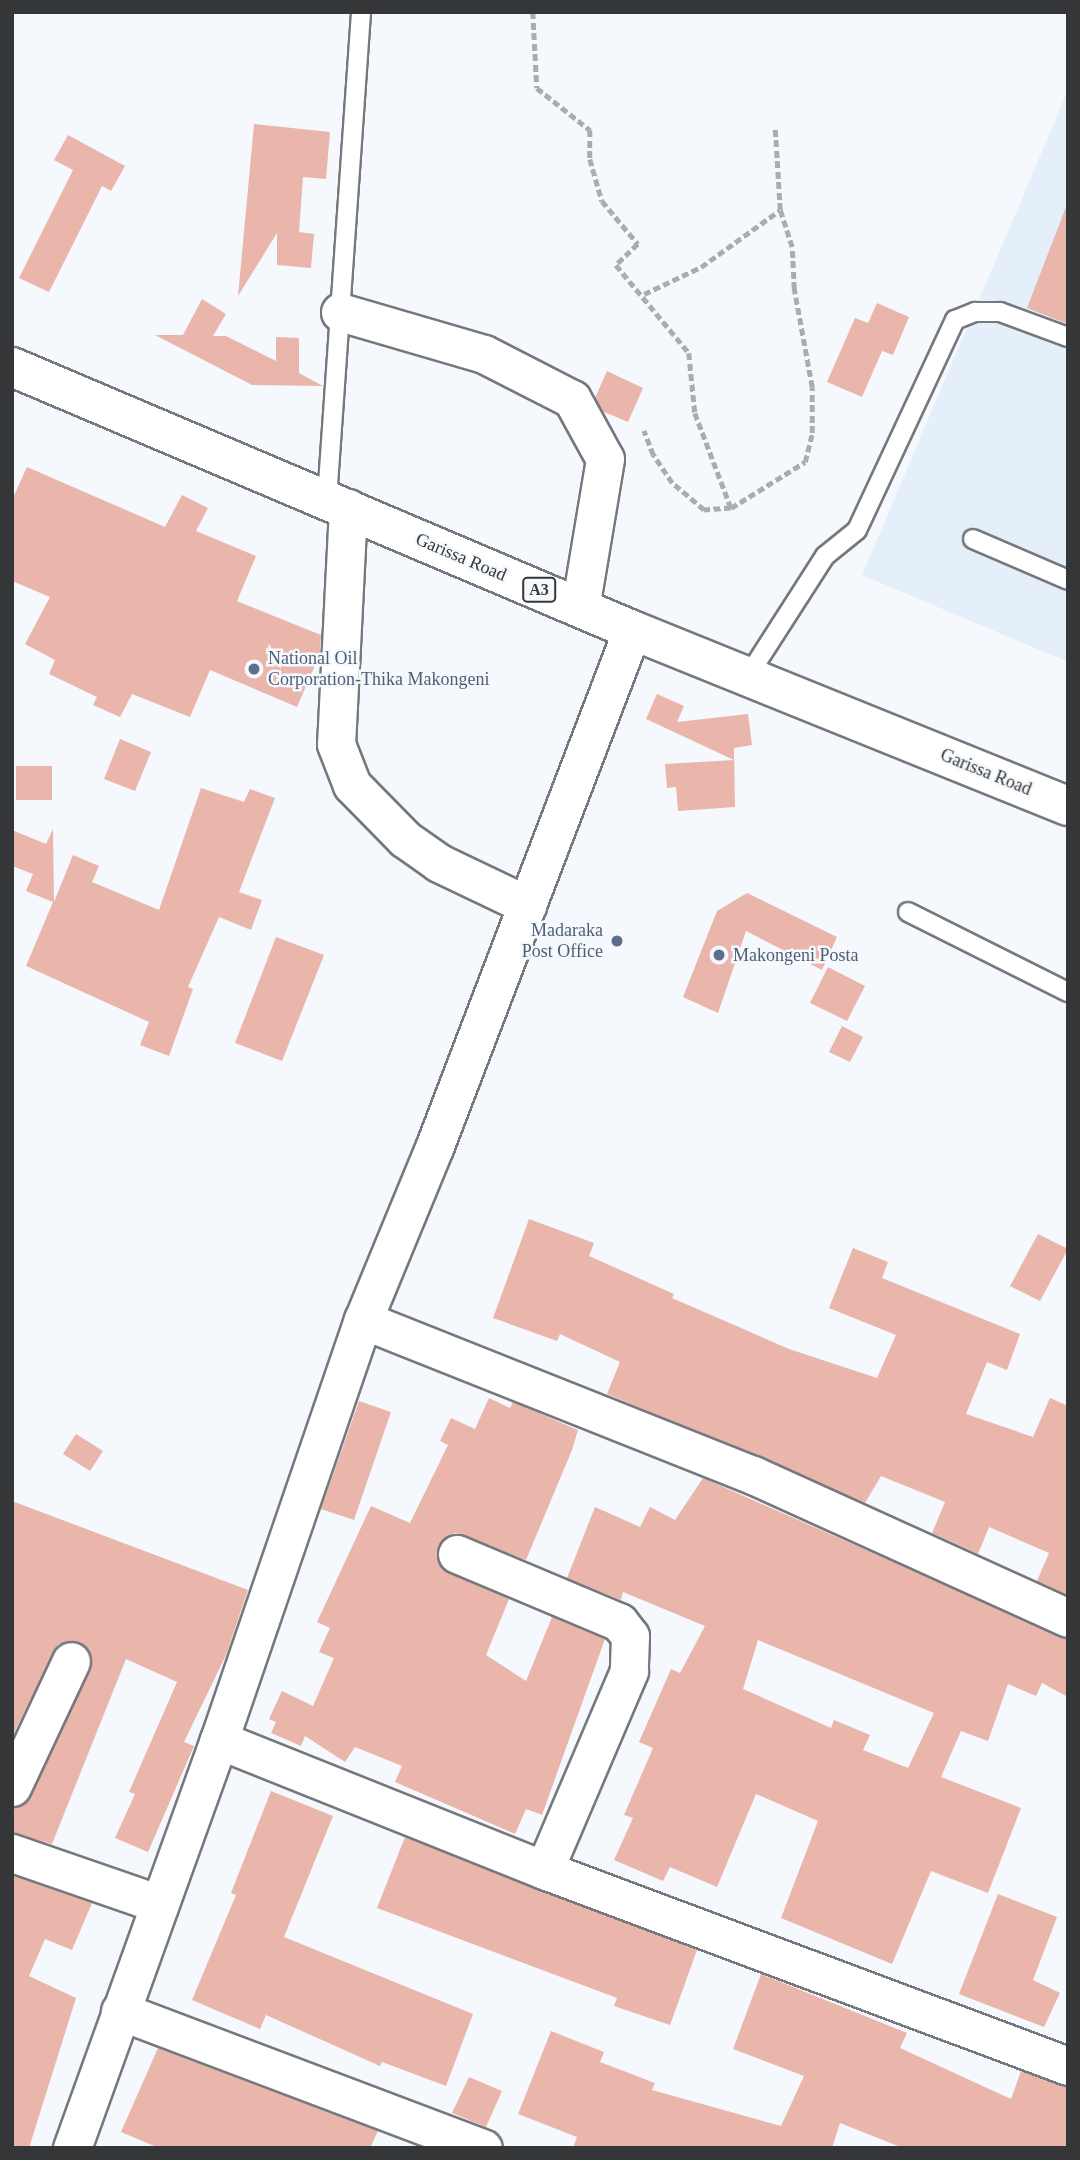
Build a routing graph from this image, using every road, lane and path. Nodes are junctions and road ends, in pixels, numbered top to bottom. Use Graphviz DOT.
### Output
graph roads {
  1 [pos="361,12"];
  2 [pos="533,12"];
  3 [pos="775,128"];
  4 [pos="780,210"];
  5 [pos="645,294"];
  6 [pos="340,312"];
  7 [pos="1068,337"];
  8 [pos="12,367"];
  9 [pos="645,431"];
  10 [pos="337,504"];
  11 [pos="731,508"];
  12 [pos="973,539"];
  13 [pos="1068,580"];
  14 [pos="580,608"];
  15 [pos="632,630"];
  16 [pos="748,676"];
  17 [pos="1068,806"];
  18 [pos="527,905"];
  19 [pos="908,912"];
  20 [pos="1068,992"];
  21 [pos="363,1320"];
  22 [pos="457,1554"];
  23 [pos="1068,1618"];
  24 [pos="71,1661"];
  25 [pos="219,1740"];
  26 [pos="12,1787"];
  27 [pos="12,1853"];
  28 [pos="544,1870"];
  29 [pos="159,1904"];
  30 [pos="120,2011"];
  31 [pos="1068,2066"];
  32 [pos="72,2148"];
  33 [pos="483,2148"];
  1 -- 6 [label="lane"];
  2 -- 5 [label="path"];
  3 -- 4 [label="path"];
  4 -- 5 [label="path"];
  4 -- 11 [label="path"];
  5 -- 11 [label="path"];
  6 -- 10 [label="lane"];
  6 -- 14 [label="street"];
  7 -- 16 [label="lane"];
  8 -- 10 [label="highway, Garissa Road / A3"];
  9 -- 11 [label="path"];
  10 -- 14 [label="highway, Garissa Road / A3"];
  10 -- 18 [label="street"];
  12 -- 13 [label="lane"];
  14 -- 15 [label="highway, Garissa Road / A3"];
  15 -- 16 [label="highway, Garissa Road / A3"];
  15 -- 18 [label="street"];
  16 -- 17 [label="highway, Garissa Road / A3"];
  18 -- 21 [label="street"];
  19 -- 20 [label="lane"];
  21 -- 23 [label="street"];
  21 -- 25 [label="street"];
  22 -- 28 [label="street"];
  24 -- 26 [label="street"];
  25 -- 28 [label="street"];
  25 -- 29 [label="street"];
  27 -- 29 [label="street"];
  28 -- 31 [label="street"];
  29 -- 30 [label="street"];
  30 -- 32 [label="street"];
  30 -- 33 [label="street"];
}
